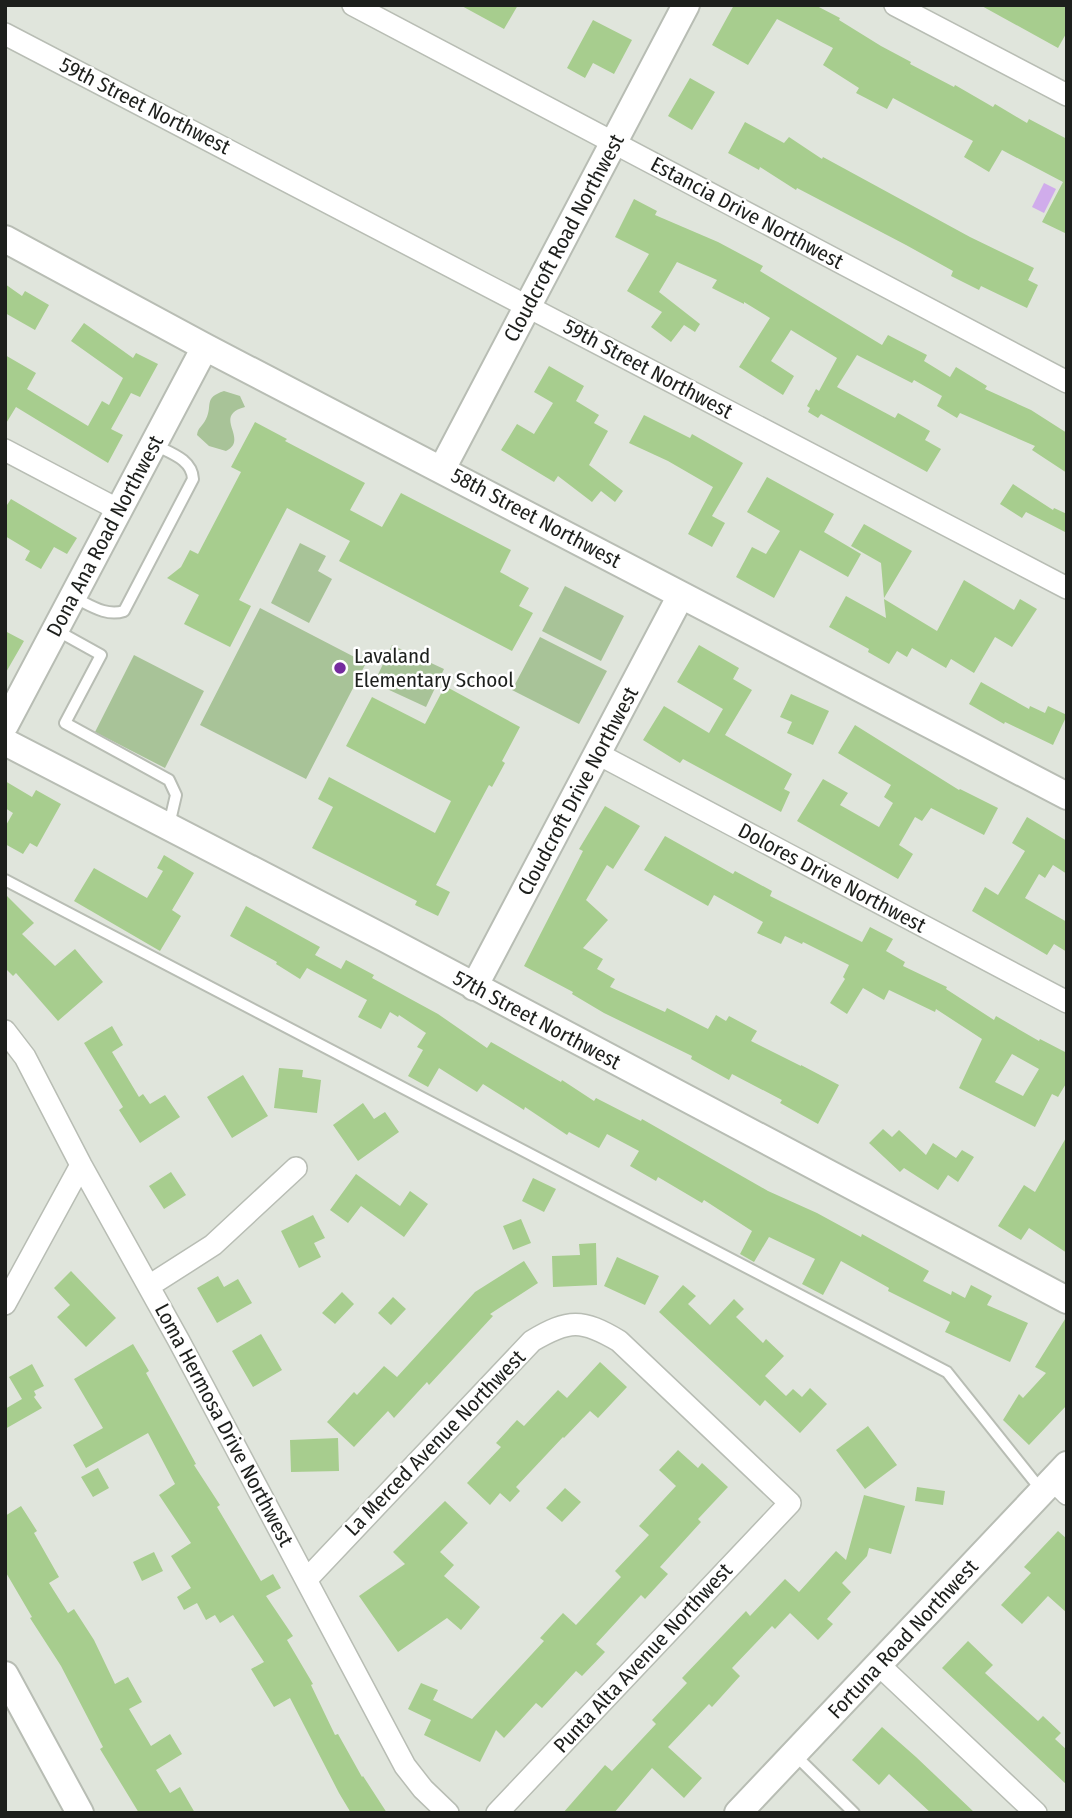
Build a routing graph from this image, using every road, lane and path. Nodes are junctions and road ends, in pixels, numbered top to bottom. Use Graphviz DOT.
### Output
graph roads {
  1 [pos="353,5"];
  2 [pos="686,5"];
  3 [pos="895,5"];
  4 [pos="5,34"];
  5 [pos="1067,95"];
  6 [pos="615,142"];
  7 [pos="5,239"];
  8 [pos="529,306"];
  9 [pos="205,347"];
  10 [pos="1067,382"];
  11 [pos="153,444"];
  12 [pos="5,450"];
  13 [pos="442,469"];
  14 [pos="119,510"];
  15 [pos="1067,588"];
  16 [pos="681,595"];
  17 [pos="73,597"];
  18 [pos="55,630"];
  19 [pos="5,724"];
  20 [pos="5,742"];
  21 [pos="598,754"];
  22 [pos="1067,796"];
  23 [pos="169,827"];
  24 [pos="5,880"];
  25 [pos="474,987"];
  26 [pos="1067,1002"];
  27 [pos="5,1031"];
  28 [pos="81,1165"];
  29 [pos="296,1168"];
  30 [pos="149,1286"];
  31 [pos="1067,1300"];
  32 [pos="5,1304"];
  33 [pos="1057,1483"];
  34 [pos="790,1503"];
  35 [pos="307,1579"];
  36 [pos="879,1665"];
  37 [pos="5,1675"];
  38 [pos="794,1754"];
  39 [pos="80,1813"];
  40 [pos="448,1813"];
  41 [pos="497,1813"];
  42 [pos="738,1813"];
  43 [pos="854,1813"];
  44 [pos="1036,1813"];
  1 -- 6 [label="street, Estancia Drive Northwest"];
  2 -- 6 [label="street, Cloudcroft Road Northwest"];
  3 -- 5 [label="street"];
  4 -- 8 [label="street, 59th Street Northwest"];
  6 -- 8 [label="street, Cloudcroft Road Northwest"];
  6 -- 10 [label="street, Estancia Drive Northwest"];
  7 -- 9 [label="street, 58th Street Northwest"];
  8 -- 13 [label="street, Cloudcroft Road Northwest"];
  8 -- 15 [label="street, 59th Street Northwest"];
  9 -- 11 [label="street, Dona Ana Road Northwest"];
  9 -- 13 [label="street, 58th Street Northwest"];
  11 -- 14 [label="street, Dona Ana Road Northwest"];
  11 -- 17 [label="lane"];
  12 -- 14 [label="street"];
  13 -- 16 [label="street, 58th Street Northwest"];
  14 -- 17 [label="street, Dona Ana Road Northwest"];
  16 -- 21 [label="street, Cloudcroft Drive Northwest"];
  16 -- 22 [label="street, 58th Street Northwest"];
  17 -- 18 [label="street, Dona Ana Road Northwest"];
  18 -- 19 [label="street, Dona Ana Road Northwest"];
  18 -- 23 [label="lane"];
  20 -- 23 [label="street, 57th Street Northwest"];
  21 -- 25 [label="street, Cloudcroft Drive Northwest"];
  21 -- 26 [label="street, Dolores Drive Northwest"];
  23 -- 25 [label="street, 57th Street Northwest"];
  24 -- 33 [label="lane"];
  25 -- 31 [label="street, 57th Street Northwest"];
  27 -- 28 [label="street, Loma Hermosa Drive Northwest"];
  28 -- 30 [label="street, Loma Hermosa Drive Northwest"];
  28 -- 32 [label="street"];
  29 -- 30 [label="street"];
  30 -- 35 [label="street, Loma Hermosa Drive Northwest"];
  33 -- 36 [label="street, Fortuna Road Northwest"];
  34 -- 35 [label="street, La Merced Avenue Northwest"];
  34 -- 41 [label="street, Punta Alta Avenue Northwest"];
  35 -- 40 [label="street, Loma Hermosa Drive Northwest"];
  36 -- 38 [label="street, Fortuna Road Northwest"];
  36 -- 44 [label="street"];
  37 -- 39 [label="street"];
  38 -- 42 [label="street, Fortuna Road Northwest"];
  38 -- 43 [label="lane"];
}
